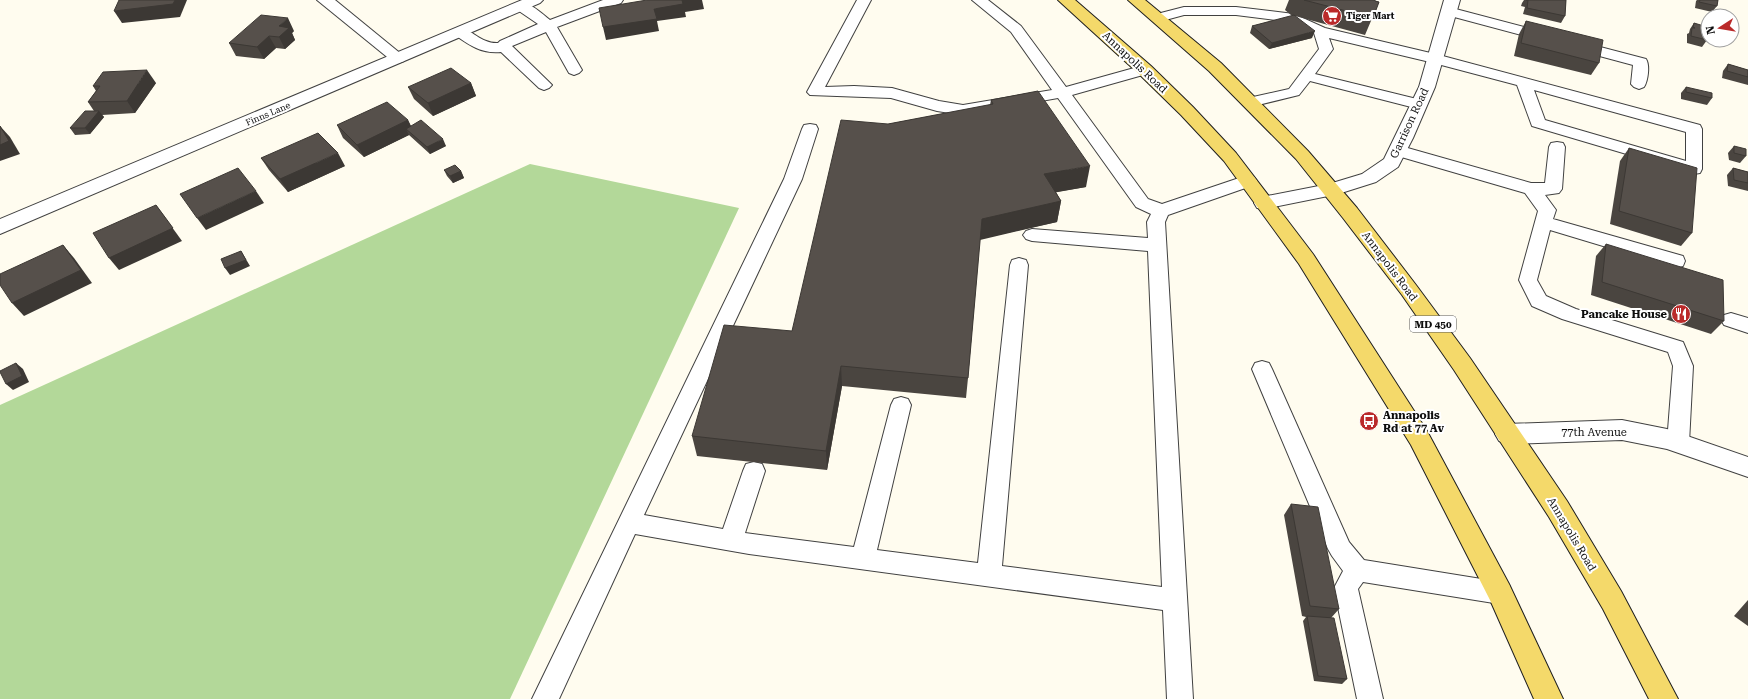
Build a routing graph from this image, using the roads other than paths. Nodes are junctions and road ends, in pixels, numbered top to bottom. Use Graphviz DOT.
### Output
graph roads {
  1 [pos="325,0"];
  2 [pos="616,0"];
  3 [pos="864,0"];
  4 [pos="979,0"];
  5 [pos="1066,0"];
  6 [pos="1136,0"];
  7 [pos="528,3"];
  8 [pos="1450,6"];
  9 [pos="1158,18"];
  10 [pos="549,25"];
  11 [pos="1320,31"];
  12 [pos="460,32"];
  13 [pos="504,47"];
  14 [pos="398,58"];
  15 [pos="1434,58"];
  16 [pos="574,70"];
  17 [pos="1145,70"];
  18 [pos="1306,76"];
  19 [pos="1524,83"];
  20 [pos="1639,84"];
  21 [pos="544,85"];
  22 [pos="1063,93"];
  23 [pos="1250,102"];
  24 [pos="1419,104"];
  25 [pos="810,129"];
  26 [pos="1557,147"];
  27 [pos="1397,150"];
  28 [pos="1248,181"];
  29 [pos="1531,189"];
  30 [pos="1331,190"];
  31 [pos="1264,203"];
  32 [pos="1162,210"];
  33 [pos="1543,222"];
  34 [pos="0,227"];
  35 [pos="1032,235"];
  36 [pos="1157,245"];
  37 [pos="1676,261"];
  38 [pos="1019,265"];
  39 [pos="1262,368"];
  40 [pos="901,405"];
  41 [pos="1507,434"];
  42 [pos="1678,443"];
  43 [pos="1748,467"];
  44 [pos="754,471"];
  45 [pos="629,523"];
  46 [pos="731,541"];
  47 [pos="863,559"];
  48 [pos="1357,570"];
  49 [pos="989,576"];
  50 [pos="1500,593"];
  51 [pos="1175,600"];
  52 [pos="545,699"];
  53 [pos="1180,699"];
  54 [pos="1370,699"];
  55 [pos="1549,699"];
  56 [pos="1664,699"];
  1 -- 14 [label="street"];
  2 -- 10 [label="lane"];
  3 -- 22 [label="lane"];
  4 -- 22 [label="lane"];
  5 -- 17 [label="main road, Annapolis Road"];
  6 -- 9 [label="main road, Annapolis Road / MD 450"];
  7 -- 10 [label="lane"];
  7 -- 12 [label="street, Finns Lane"];
  8 -- 15 [label="street, Garrison Road"];
  8 -- 20 [label="lane"];
  9 -- 11 [label="lane"];
  9 -- 23 [label="main road, Annapolis Road / MD 450"];
  10 -- 13 [label="lane"];
  10 -- 16 [label="lane"];
  11 -- 15 [label="lane"];
  11 -- 18 [label="lane"];
  12 -- 13 [label="lane"];
  12 -- 14 [label="street, Finns Lane"];
  13 -- 21 [label="lane"];
  14 -- 34 [label="street, Finns Lane"];
  15 -- 19 [label="lane"];
  15 -- 24 [label="street, Garrison Road"];
  17 -- 22 [label="lane"];
  17 -- 28 [label="main road, Annapolis Road"];
  18 -- 23 [label="lane"];
  18 -- 24 [label="lane"];
  19 -- 19 [label="lane"];
  22 -- 32 [label="lane"];
  23 -- 30 [label="main road, Annapolis Road / MD 450"];
  24 -- 27 [label="street, Garrison Road"];
  25 -- 45 [label="lane"];
  26 -- 29 [label="lane"];
  27 -- 29 [label="lane"];
  27 -- 30 [label="street, Garrison Road"];
  28 -- 31 [label="main road, Annapolis Road"];
  28 -- 32 [label="lane"];
  29 -- 33 [label="lane"];
  30 -- 31 [label="street, Garrison Road"];
  30 -- 41 [label="main road, Annapolis Road / MD 450"];
  31 -- 50 [label="main road, Annapolis Road"];
  32 -- 36 [label="lane"];
  33 -- 37 [label="lane"];
  33 -- 42 [label="lane"];
  35 -- 36 [label="lane"];
  36 -- 51 [label="lane"];
  38 -- 49 [label="lane"];
  39 -- 48 [label="lane"];
  40 -- 47 [label="lane"];
  41 -- 42 [label="street, 77th Avenue"];
  41 -- 56 [label="main road, Annapolis Road / MD 450"];
  42 -- 43 [label="street, 77th Avenue"];
  44 -- 46 [label="lane"];
  45 -- 46 [label="lane"];
  45 -- 52 [label="lane"];
  46 -- 47 [label="lane"];
  47 -- 49 [label="lane"];
  48 -- 50 [label="lane"];
  48 -- 54 [label="lane"];
  49 -- 51 [label="lane"];
  50 -- 55 [label="main road, Annapolis Road"];
  51 -- 53 [label="lane"];
}
